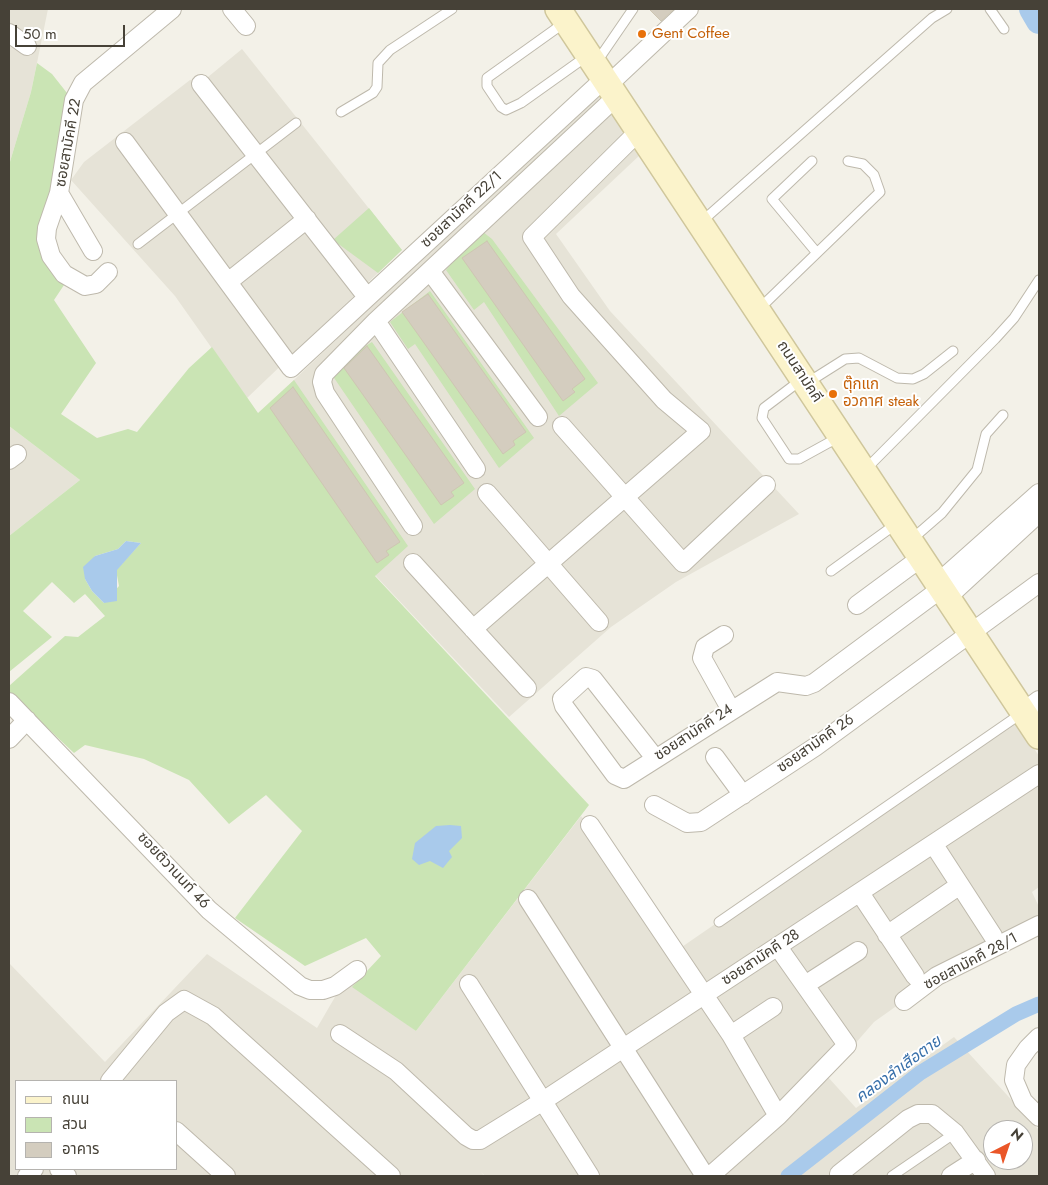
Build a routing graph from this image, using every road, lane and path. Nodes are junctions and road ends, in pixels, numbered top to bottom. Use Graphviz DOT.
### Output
graph roads {
  1 [pos="172,9"];
  2 [pos="232,9"];
  3 [pos="452,9"];
  4 [pos="632,9"];
  5 [pos="689,9"];
  6 [pos="947,9"];
  7 [pos="990,9"];
  8 [pos="562,15"];
  9 [pos="246,26"];
  10 [pos="1004,29"];
  11 [pos="9,33"];
  12 [pos="27,46"];
  13 [pos="602,76"];
  14 [pos="201,84"];
  15 [pos="341,112"];
  16 [pos="296,123"];
  17 [pos="638,132"];
  18 [pos="124,142"];
  19 [pos="256,155"];
  20 [pos="848,160"];
  21 [pos="812,161"];
  22 [pos="59,193"];
  23 [pos="178,214"];
  24 [pos="307,219"];
  25 [pos="700,223"];
  26 [pos="138,244"];
  27 [pos="93,251"];
  28 [pos="817,253"];
  29 [pos="430,271"];
  30 [pos="108,272"];
  31 [pos="1039,280"];
  32 [pos="228,282"];
  33 [pos="367,297"];
  34 [pos="758,309"];
  35 [pos="376,322"];
  36 [pos="953,351"];
  37 [pos="805,380"];
  38 [pos="1003,415"];
  39 [pos="538,417"];
  40 [pos="562,426"];
  41 [pos="841,435"];
  42 [pos="476,469"];
  43 [pos="865,470"];
  44 [pos="766,485"];
  45 [pos="487,493"];
  46 [pos="1039,493"];
  47 [pos="624,497"];
  48 [pos="1039,514"];
  49 [pos="413,526"];
  50 [pos="910,540"];
  51 [pos="413,562"];
  52 [pos="548,563"];
  53 [pos="831,571"];
  54 [pos="1039,583"];
  55 [pos="943,589"];
  56 [pos="857,605"];
  57 [pos="599,622"];
  58 [pos="473,629"];
  59 [pos="970,632"];
  60 [pos="724,635"];
  61 [pos="527,688"];
  62 [pos="9,702"];
  63 [pos="1031,706"];
  64 [pos="731,710"];
  65 [pos="27,720"];
  66 [pos="1039,736"];
  67 [pos="9,738"];
  68 [pos="655,758"];
  69 [pos="714,758"];
  70 [pos="1039,774"];
  71 [pos="742,795"];
  72 [pos="654,805"];
  73 [pos="590,826"];
  74 [pos="934,845"];
  75 [pos="960,885"];
  76 [pos="860,893"];
  77 [pos="528,899"];
  78 [pos="720,922"];
  79 [pos="1039,925"];
  80 [pos="887,935"];
  81 [pos="993,936"];
  82 [pos="778,947"];
  83 [pos="858,951"];
  84 [pos="357,970"];
  85 [pos="915,976"];
  86 [pos="469,984"];
  87 [pos="805,985"];
  88 [pos="705,995"];
  89 [pos="904,1001"];
  90 [pos="774,1007"];
  91 [pos="340,1034"];
  92 [pos="731,1035"];
  93 [pos="1039,1037"];
  94 [pos="624,1048"];
  95 [pos="115,1079"];
  96 [pos="543,1102"];
  97 [pos="778,1116"];
  98 [pos="1039,1117"];
  99 [pos="178,1133"];
  100 [pos="955,1133"];
  101 [pos="976,1160"];
  102 [pos="839,1174"];
  103 [pos="226,1176"];
  104 [pos="391,1176"];
  105 [pos="590,1176"];
  106 [pos="705,1176"];
  107 [pos="710,1176"];
  108 [pos="892,1176"];
  109 [pos="951,1176"];
  110 [pos="986,1176"];
  1 -- 22 [label="street, ซอยสามัคคี 22"];
  2 -- 9 [label="street"];
  3 -- 15 [label="lane"];
  4 -- 13 [label="lane"];
  5 -- 13 [label="street"];
  6 -- 25 [label="lane"];
  7 -- 10 [label="lane"];
  8 -- 13 [label="main road, ถนนสามัคคี"];
  8 -- 13 [label="lane"];
  11 -- 12 [label="street"];
  13 -- 17 [label="main road, ถนนสามัคคี"];
  13 -- 29 [label="street"];
  13 -- 33 [label="street, ซอยสามัคคี 22/1"];
  14 -- 19 [label="street"];
  16 -- 19 [label="lane"];
  17 -- 25 [label="main road, ถนนสามัคคี"];
  17 -- 47 [label="street"];
  18 -- 23 [label="street"];
  19 -- 23 [label="lane"];
  19 -- 24 [label="street"];
  20 -- 28 [label="lane"];
  21 -- 28 [label="lane"];
  22 -- 27 [label="street, ซอยสามัคคี 22"];
  22 -- 30 [label="street"];
  23 -- 26 [label="lane"];
  23 -- 32 [label="street"];
  24 -- 32 [label="street"];
  24 -- 33 [label="street"];
  25 -- 34 [label="main road, ถนนสามัคคี"];
  28 -- 34 [label="lane"];
  29 -- 35 [label="street"];
  29 -- 39 [label="street"];
  31 -- 43 [label="lane"];
  32 -- 33 [label="street, ซอยสามัคคี 22/1"];
  34 -- 37 [label="main road, ถนนสามัคคี"];
  35 -- 42 [label="street"];
  35 -- 49 [label="street"];
  36 -- 37 [label="lane"];
  37 -- 41 [label="main road, ถนนสามัคคี"];
  37 -- 41 [label="lane"];
  38 -- 50 [label="lane"];
  40 -- 47 [label="street"];
  41 -- 43 [label="main road, ถนนสามัคคี"];
  43 -- 50 [label="main road, ถนนสามัคคี"];
  44 -- 47 [label="street"];
  45 -- 52 [label="street"];
  46 -- 55 [label="street"];
  47 -- 52 [label="street"];
  48 -- 55 [label="street"];
  50 -- 53 [label="lane"];
  50 -- 55 [label="main road, ถนนสามัคคี"];
  50 -- 56 [label="street"];
  51 -- 58 [label="street"];
  52 -- 57 [label="street"];
  52 -- 58 [label="street"];
  54 -- 59 [label="street, ซอยสามัคคี 26"];
  55 -- 59 [label="main road, ถนนสามัคคี"];
  55 -- 64 [label="street, ซอยสามัคคี 24"];
  58 -- 61 [label="street"];
  59 -- 63 [label="main road, ถนนสามัคคี"];
  59 -- 71 [label="street, ซอยสามัคคี 26"];
  60 -- 64 [label="street"];
  62 -- 65 [label="street, ซอยติวานนท์ 46"];
  63 -- 66 [label="main road, ถนนสามัคคี"];
  63 -- 78 [label="lane"];
  64 -- 68 [label="street, ซอยสามัคคี 24"];
  65 -- 67 [label="street"];
  65 -- 84 [label="street, ซอยติวานนท์ 46"];
  68 -- 68 [label="street, ซอยสามัคคี 24"];
  69 -- 71 [label="street"];
  70 -- 74 [label="street, ซอยสามัคคี 28"];
  71 -- 72 [label="street, ซอยสามัคคี 26"];
  73 -- 88 [label="street"];
  74 -- 75 [label="street"];
  74 -- 76 [label="street, ซอยสามัคคี 28"];
  75 -- 80 [label="street"];
  75 -- 81 [label="street"];
  76 -- 80 [label="street"];
  76 -- 82 [label="street, ซอยสามัคคี 28"];
  77 -- 94 [label="street"];
  79 -- 89 [label="street, ซอยสามัคคี 28/1"];
  80 -- 85 [label="street"];
  82 -- 87 [label="street"];
  82 -- 88 [label="street, ซอยสามัคคี 28"];
  83 -- 87 [label="street"];
  86 -- 96 [label="street"];
  87 -- 97 [label="street"];
  88 -- 92 [label="street"];
  88 -- 94 [label="street, ซอยสามัคคี 28"];
  90 -- 92 [label="street"];
  91 -- 96 [label="street, ซอยสามัคคี 28"];
  92 -- 97 [label="street"];
  93 -- 98 [label="street"];
  94 -- 96 [label="street, ซอยสามัคคี 28"];
  94 -- 106 [label="street"];
  95 -- 104 [label="street"];
  96 -- 105 [label="street"];
  97 -- 107 [label="street"];
  99 -- 103 [label="street"];
  100 -- 101 [label="street"];
  100 -- 102 [label="street"];
  100 -- 108 [label="lane"];
  101 -- 109 [label="street"];
  101 -- 110 [label="street"];
}
